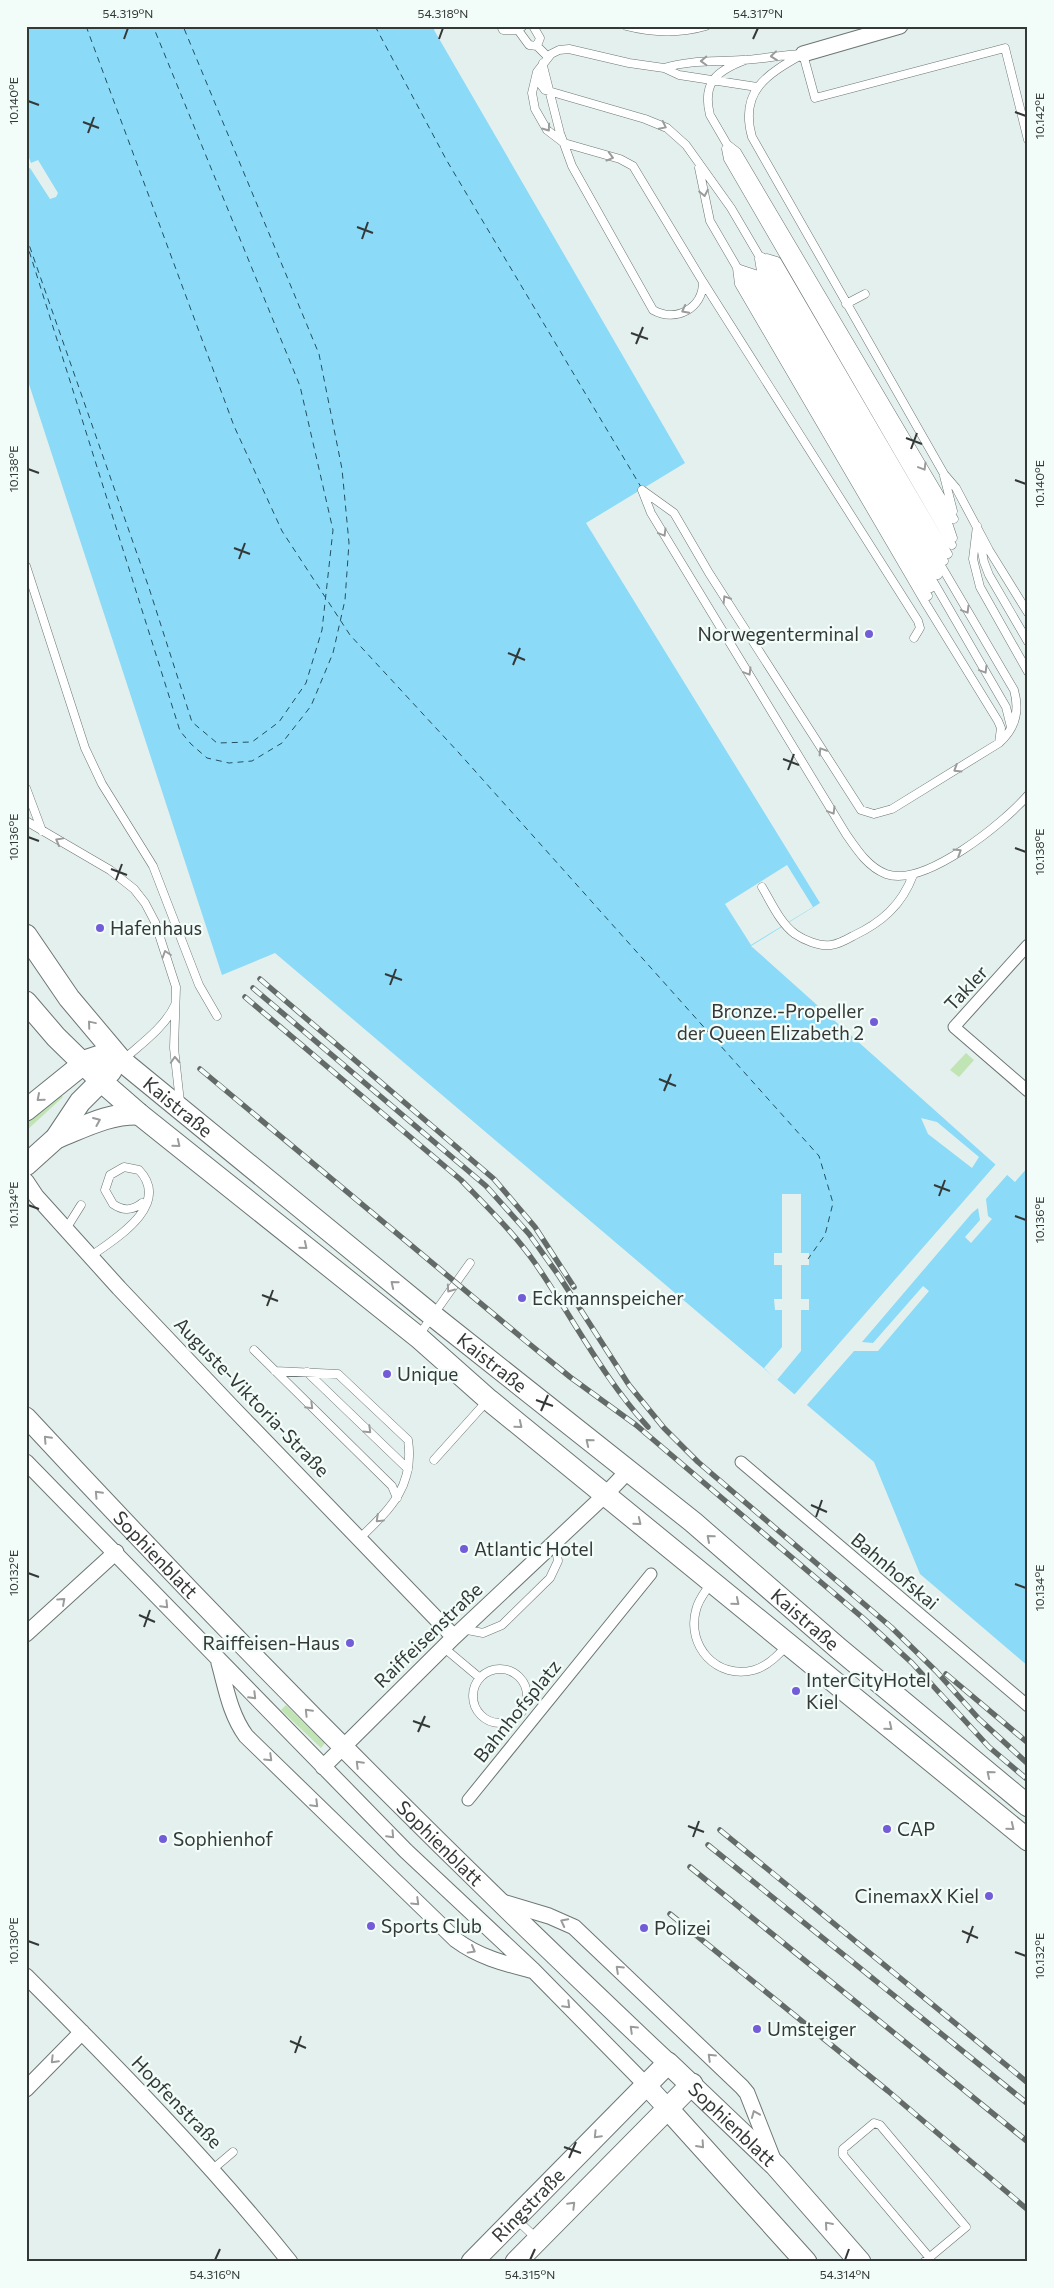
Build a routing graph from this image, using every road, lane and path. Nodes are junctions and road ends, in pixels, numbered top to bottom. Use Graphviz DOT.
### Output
graph roads {
  1 [pos="501,26"];
  2 [pos="532,26"];
  3 [pos="626,26"];
  4 [pos="706,26"];
  5 [pos="900,26"];
  6 [pos="521,28"];
  7 [pos="537,46"];
  8 [pos="803,54"];
  9 [pos="545,60"];
  10 [pos="745,60"];
  11 [pos="664,68"];
  12 [pos="713,80"];
  13 [pos="757,87"];
  14 [pos="550,92"];
  15 [pos="1028,140"];
  16 [pos="564,143"];
  17 [pos="725,143"];
  18 [pos="699,165"];
  19 [pos="758,255"];
  20 [pos="737,268"];
  21 [pos="703,282"];
  22 [pos="865,294"];
  23 [pos="846,304"];
  24 [pos="944,474"];
  25 [pos="954,519"];
  26 [pos="977,524"];
  27 [pos="952,541"];
  28 [pos="26,566"];
  29 [pos="938,575"];
  30 [pos="926,604"];
  31 [pos="1028,613"];
  32 [pos="914,638"];
  33 [pos="1028,642"];
  34 [pos="1028,672"];
  35 [pos="1012,729"];
  36 [pos="999,744"];
  37 [pos="26,788"];
  38 [pos="1028,795"];
  39 [pos="26,821"];
  40 [pos="42,831"];
  41 [pos="913,875"];
  42 [pos="762,887"];
  43 [pos="26,936"];
  44 [pos="1028,945"];
  45 [pos="26,1002"];
  46 [pos="176,1002"];
  47 [pos="216,1016"];
  48 [pos="122,1061"];
  49 [pos="82,1063"];
  50 [pos="100,1081"];
  51 [pos="1028,1091"];
  52 [pos="180,1108"];
  53 [pos="26,1110"];
  54 [pos="139,1114"];
  55 [pos="56,1138"];
  56 [pos="26,1165"];
  57 [pos="26,1181"];
  58 [pos="142,1203"];
  59 [pos="81,1205"];
  60 [pos="66,1229"];
  61 [pos="91,1256"];
  62 [pos="470,1263"];
  63 [pos="432,1315"];
  64 [pos="418,1337"];
  65 [pos="254,1350"];
  66 [pos="275,1371"];
  67 [pos="307,1372"];
  68 [pos="489,1400"];
  69 [pos="26,1417"];
  70 [pos="434,1460"];
  71 [pos="26,1462"];
  72 [pos="741,1462"];
  73 [pos="408,1469"];
  74 [pos="627,1472"];
  75 [pos="605,1495"];
  76 [pos="397,1498"];
  77 [pos="360,1538"];
  78 [pos="555,1542"];
  79 [pos="116,1552"];
  80 [pos="651,1574"];
  81 [pos="712,1582"];
  82 [pos="26,1634"];
  83 [pos="453,1638"];
  84 [pos="787,1644"];
  85 [pos="219,1661"];
  86 [pos="480,1678"];
  87 [pos="1028,1706"];
  88 [pos="342,1747"];
  89 [pos="324,1767"];
  90 [pos="468,1800"];
  91 [pos="1028,1806"];
  92 [pos="1028,1840"];
  93 [pos="499,1901"];
  94 [pos="533,1970"];
  95 [pos="26,1976"];
  96 [pos="82,2032"];
  97 [pos="668,2063"];
  98 [pos="692,2084"];
  99 [pos="646,2085"];
  100 [pos="26,2089"];
  101 [pos="668,2109"];
  102 [pos="232,2152"];
  103 [pos="776,2166"];
  104 [pos="213,2169"];
  105 [pos="515,2218"];
  106 [pos="538,2240"];
  107 [pos="926,2260"];
  108 [pos="290,2262"];
  109 [pos="472,2262"];
  110 [pos="516,2262"];
  111 [pos="806,2262"];
  112 [pos="860,2262"];
  1 -- 6 [label="lane"];
  2 -- 7 [label="lane"];
  3 -- 4 [label="lane"];
  5 -- 8 [label="street"];
  6 -- 7 [label="lane"];
  7 -- 9 [label="lane"];
  8 -- 10 [label="lane, one-way"];
  8 -- 13 [label="lane"];
  8 -- 15 [label="lane"];
  9 -- 11 [label="lane"];
  9 -- 14 [label="lane"];
  9 -- 16 [label="lane, one-way"];
  10 -- 11 [label="lane, one-way"];
  10 -- 12 [label="lane"];
  11 -- 12 [label="lane"];
  12 -- 13 [label="lane"];
  12 -- 17 [label="lane"];
  13 -- 23 [label="lane"];
  14 -- 16 [label="lane"];
  14 -- 18 [label="lane, one-way"];
  16 -- 21 [label="lane, one-way"];
  21 -- 16 [label="lane, one-way"];
  17 -- 25 [label="lane, one-way"];
  17 -- 27 [label="lane"];
  18 -- 19 [label="lane"];
  18 -- 20 [label="lane, one-way"];
  19 -- 29 [label="lane"];
  19 -- 29 [label="lane"];
  20 -- 29 [label="lane"];
  20 -- 29 [label="lane"];
  20 -- 30 [label="lane"];
  21 -- 32 [label="lane"];
  22 -- 23 [label="lane"];
  23 -- 24 [label="lane"];
  24 -- 25 [label="lane"];
  24 -- 26 [label="lane"];
  25 -- 27 [label="lane"];
  26 -- 31 [label="lane"];
  26 -- 33 [label="lane"];
  26 -- 34 [label="lane"];
  27 -- 29 [label="lane"];
  28 -- 47 [label="lane"];
  29 -- 30 [label="lane"];
  29 -- 35 [label="lane, one-way"];
  29 -- 35 [label="lane, one-way"];
  30 -- 36 [label="lane"];
  35 -- 36 [label="lane"];
  36 -- 41 [label="lane, one-way"];
  37 -- 40 [label="lane"];
  41 -- 38 [label="lane, one-way"];
  39 -- 40 [label="lane"];
  46 -- 40 [label="lane, one-way"];
  41 -- 42 [label="lane"];
  48 -- 43 [label="main road, Kaistraße, one-way"];
  44 -- 51 [label="street, Takler"];
  45 -- 49 [label="main road, Kaistraße"];
  46 -- 48 [label="lane"];
  52 -- 46 [label="lane, one-way"];
  48 -- 49 [label="main road"];
  48 -- 50 [label="main road"];
  48 -- 52 [label="main road, Kaistraße"];
  49 -- 50 [label="main road, Kaistraße"];
  49 -- 53 [label="main road, one-way"];
  50 -- 54 [label="main road, Kaistraße"];
  50 -- 55 [label="main road"];
  63 -- 52 [label="main road, Kaistraße, one-way"];
  55 -- 54 [label="main road, one-way"];
  54 -- 64 [label="main road, Kaistraße, one-way"];
  55 -- 56 [label="main road"];
  57 -- 60 [label="street, Auguste-Viktoria-Straße"];
  58 -- 61 [label="lane"];
  59 -- 60 [label="lane"];
  60 -- 61 [label="street, Auguste-Viktoria-Straße"];
  61 -- 77 [label="street, Auguste-Viktoria-Straße"];
  62 -- 63 [label="lane, one-way"];
  63 -- 64 [label="lane"];
  74 -- 63 [label="main road, Kaistraße, one-way"];
  64 -- 68 [label="main road, Kaistraße"];
  65 -- 66 [label="lane"];
  66 -- 67 [label="lane"];
  66 -- 76 [label="lane, one-way"];
  67 -- 73 [label="lane, one-way"];
  67 -- 73 [label="lane"];
  68 -- 70 [label="lane"];
  68 -- 75 [label="main road, Kaistraße, one-way"];
  88 -- 69 [label="street, Sophienblatt, one-way"];
  71 -- 79 [label="street, Sophienblatt"];
  72 -- 87 [label="street, Bahnhofskai"];
  73 -- 76 [label="lane"];
  74 -- 75 [label="street, Raiffeisenstraße"];
  91 -- 74 [label="main road, Kaistraße, one-way"];
  75 -- 78 [label="street, Raiffeisenstraße"];
  75 -- 81 [label="main road, Kaistraße, one-way"];
  76 -- 77 [label="lane, one-way"];
  77 -- 83 [label="street, Auguste-Viktoria-Straße"];
  78 -- 83 [label="street, Raiffeisenstraße"];
  78 -- 83 [label="lane"];
  82 -- 79 [label="street, one-way"];
  79 -- 85 [label="street, Sophienblatt, one-way"];
  80 -- 90 [label="street, Bahnhofsplatz"];
  81 -- 84 [label="main road, Kaistraße, one-way"];
  81 -- 84 [label="lane"];
  83 -- 86 [label="lane"];
  83 -- 88 [label="street, Raiffeisenstraße"];
  84 -- 92 [label="main road, Kaistraße, one-way"];
  85 -- 89 [label="street, Sophienblatt, one-way"];
  85 -- 94 [label="street, one-way"];
  86 -- 86 [label="lane, Bahnhofsplatz"];
  88 -- 89 [label="street, Raiffeisenstraße"];
  93 -- 88 [label="street, Sophienblatt, one-way"];
  89 -- 94 [label="street, Sophienblatt, one-way"];
  97 -- 93 [label="street, Sophienblatt, one-way"];
  103 -- 93 [label="street, one-way"];
  94 -- 99 [label="street, Sophienblatt, one-way"];
  95 -- 96 [label="street, Hopfenstraße"];
  96 -- 100 [label="street, one-way"];
  96 -- 104 [label="street, Hopfenstraße"];
  97 -- 98 [label="main road, Sophienblatt"];
  97 -- 99 [label="main road, Ringstraße"];
  98 -- 101 [label="main road, Ringstraße"];
  98 -- 103 [label="main road, Sophienblatt"];
  99 -- 101 [label="street, Sophienblatt"];
  99 -- 105 [label="main road, Ringstraße, one-way"];
  106 -- 101 [label="main road, Ringstraße, one-way"];
  101 -- 111 [label="main road, Sophienblatt, one-way"];
  102 -- 104 [label="lane"];
  112 -- 103 [label="main road, Sophienblatt, one-way"];
  104 -- 108 [label="street, Hopfenstraße"];
  105 -- 106 [label="lane"];
  105 -- 109 [label="main road, Ringstraße"];
  106 -- 110 [label="main road, Ringstraße"];
  107 -- 107 [label="lane"];
}
